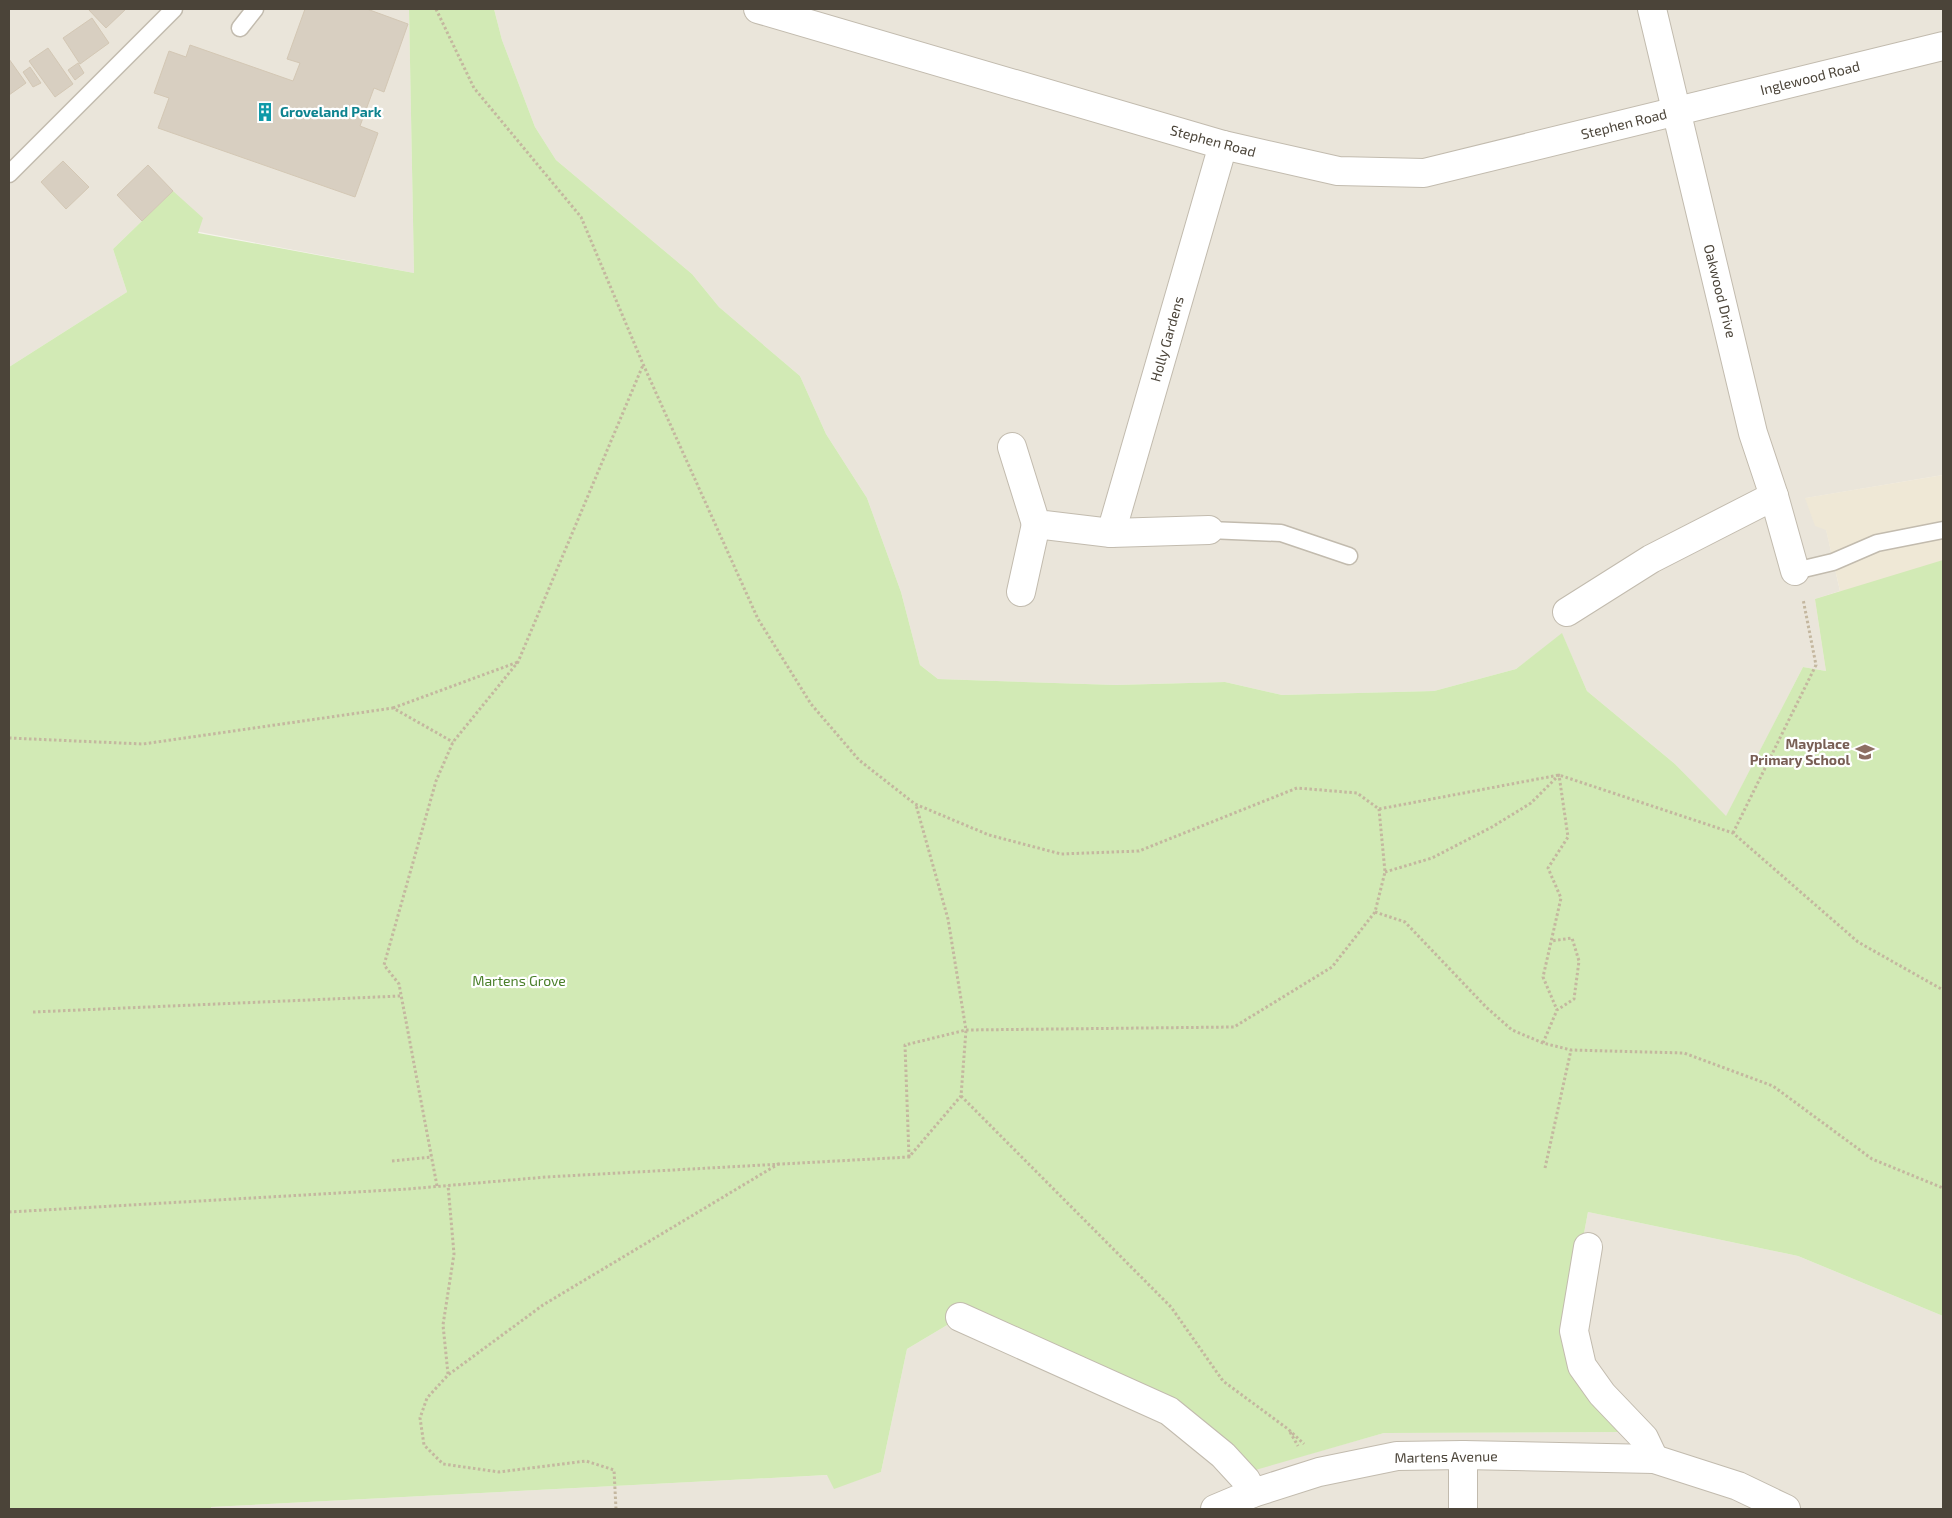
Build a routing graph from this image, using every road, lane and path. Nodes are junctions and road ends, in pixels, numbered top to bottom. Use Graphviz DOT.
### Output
graph roads {
  1 [pos="174,9"];
  2 [pos="255,9"];
  3 [pos="436,9"];
  4 [pos="758,9"];
  5 [pos="1652,9"];
  6 [pos="240,28"];
  7 [pos="1943,46"];
  8 [pos="1676,111"];
  9 [pos="1223,145"];
  10 [pos="9,174"];
  11 [pos="643,364"];
  12 [pos="1012,447"];
  13 [pos="1774,496"];
  14 [pos="1036,524"];
  15 [pos="1209,530"];
  16 [pos="1943,530"];
  17 [pos="1111,532"];
  18 [pos="1349,556"];
  19 [pos="1795,572"];
  20 [pos="1021,592"];
  21 [pos="1567,612"];
  22 [pos="518,662"];
  23 [pos="393,708"];
  24 [pos="9,738"];
  25 [pos="453,742"];
  26 [pos="1559,775"];
  27 [pos="915,804"];
  28 [pos="1379,809"];
  29 [pos="1733,833"];
  30 [pos="1384,872"];
  31 [pos="1376,912"];
  32 [pos="1551,941"];
  33 [pos="1943,990"];
  34 [pos="400,996"];
  35 [pos="1557,1010"];
  36 [pos="33,1012"];
  37 [pos="966,1030"];
  38 [pos="1543,1043"];
  39 [pos="1571,1050"];
  40 [pos="961,1096"];
  41 [pos="432,1157"];
  42 [pos="909,1157"];
  43 [pos="392,1161"];
  44 [pos="781,1163"];
  45 [pos="1545,1168"];
  46 [pos="448,1185"];
  47 [pos="437,1186"];
  48 [pos="1943,1188"];
  49 [pos="9,1212"];
  50 [pos="1588,1248"];
  51 [pos="960,1317"];
  52 [pos="448,1374"];
  53 [pos="1288,1429"];
  54 [pos="1463,1455"];
  55 [pos="1654,1459"];
  56 [pos="1254,1493"];
  57 [pos="616,1509"];
  58 [pos="1215,1509"];
  59 [pos="1463,1509"];
  60 [pos="1786,1509"];
  1 -- 10 [label="lane"];
  2 -- 6 [label="lane"];
  3 -- 11 [label="path"];
  4 -- 9 [label="street, Stephen Road"];
  5 -- 8 [label="street, Oakwood Drive"];
  7 -- 8 [label="street, Inglewood Road"];
  8 -- 9 [label="street, Stephen Road"];
  8 -- 13 [label="street, Oakwood Drive"];
  9 -- 17 [label="street, Holly Gardens"];
  11 -- 22 [label="path"];
  11 -- 27 [label="path"];
  12 -- 14 [label="street"];
  13 -- 19 [label="street, Oakwood Drive"];
  13 -- 21 [label="street"];
  14 -- 17 [label="street"];
  14 -- 20 [label="street"];
  15 -- 17 [label="street"];
  15 -- 18 [label="lane"];
  16 -- 19 [label="lane"];
  19 -- 29 [label="path"];
  22 -- 23 [label="path"];
  22 -- 25 [label="path"];
  23 -- 24 [label="path"];
  23 -- 25 [label="path"];
  25 -- 34 [label="path"];
  26 -- 28 [label="path"];
  26 -- 29 [label="path"];
  26 -- 30 [label="path"];
  26 -- 32 [label="path"];
  27 -- 28 [label="path"];
  27 -- 37 [label="path"];
  28 -- 30 [label="path"];
  29 -- 33 [label="path"];
  30 -- 31 [label="path"];
  31 -- 37 [label="path"];
  31 -- 38 [label="path"];
  32 -- 35 [label="path"];
  32 -- 35 [label="path"];
  34 -- 36 [label="path"];
  34 -- 41 [label="path"];
  35 -- 38 [label="path"];
  37 -- 40 [label="path"];
  37 -- 42 [label="path"];
  38 -- 39 [label="path"];
  39 -- 45 [label="path"];
  39 -- 48 [label="path"];
  40 -- 42 [label="path"];
  40 -- 53 [label="path"];
  41 -- 43 [label="path"];
  41 -- 47 [label="path"];
  42 -- 44 [label="path"];
  44 -- 46 [label="path"];
  44 -- 52 [label="path"];
  46 -- 47 [label="path"];
  46 -- 52 [label="path"];
  47 -- 49 [label="path"];
  50 -- 55 [label="street"];
  51 -- 56 [label="street"];
  52 -- 57 [label="path"];
  54 -- 55 [label="street, Martens Avenue"];
  54 -- 56 [label="street, Martens Avenue"];
  54 -- 59 [label="street"];
  55 -- 60 [label="street, Martens Avenue"];
  56 -- 58 [label="street, Martens Avenue"];
}
